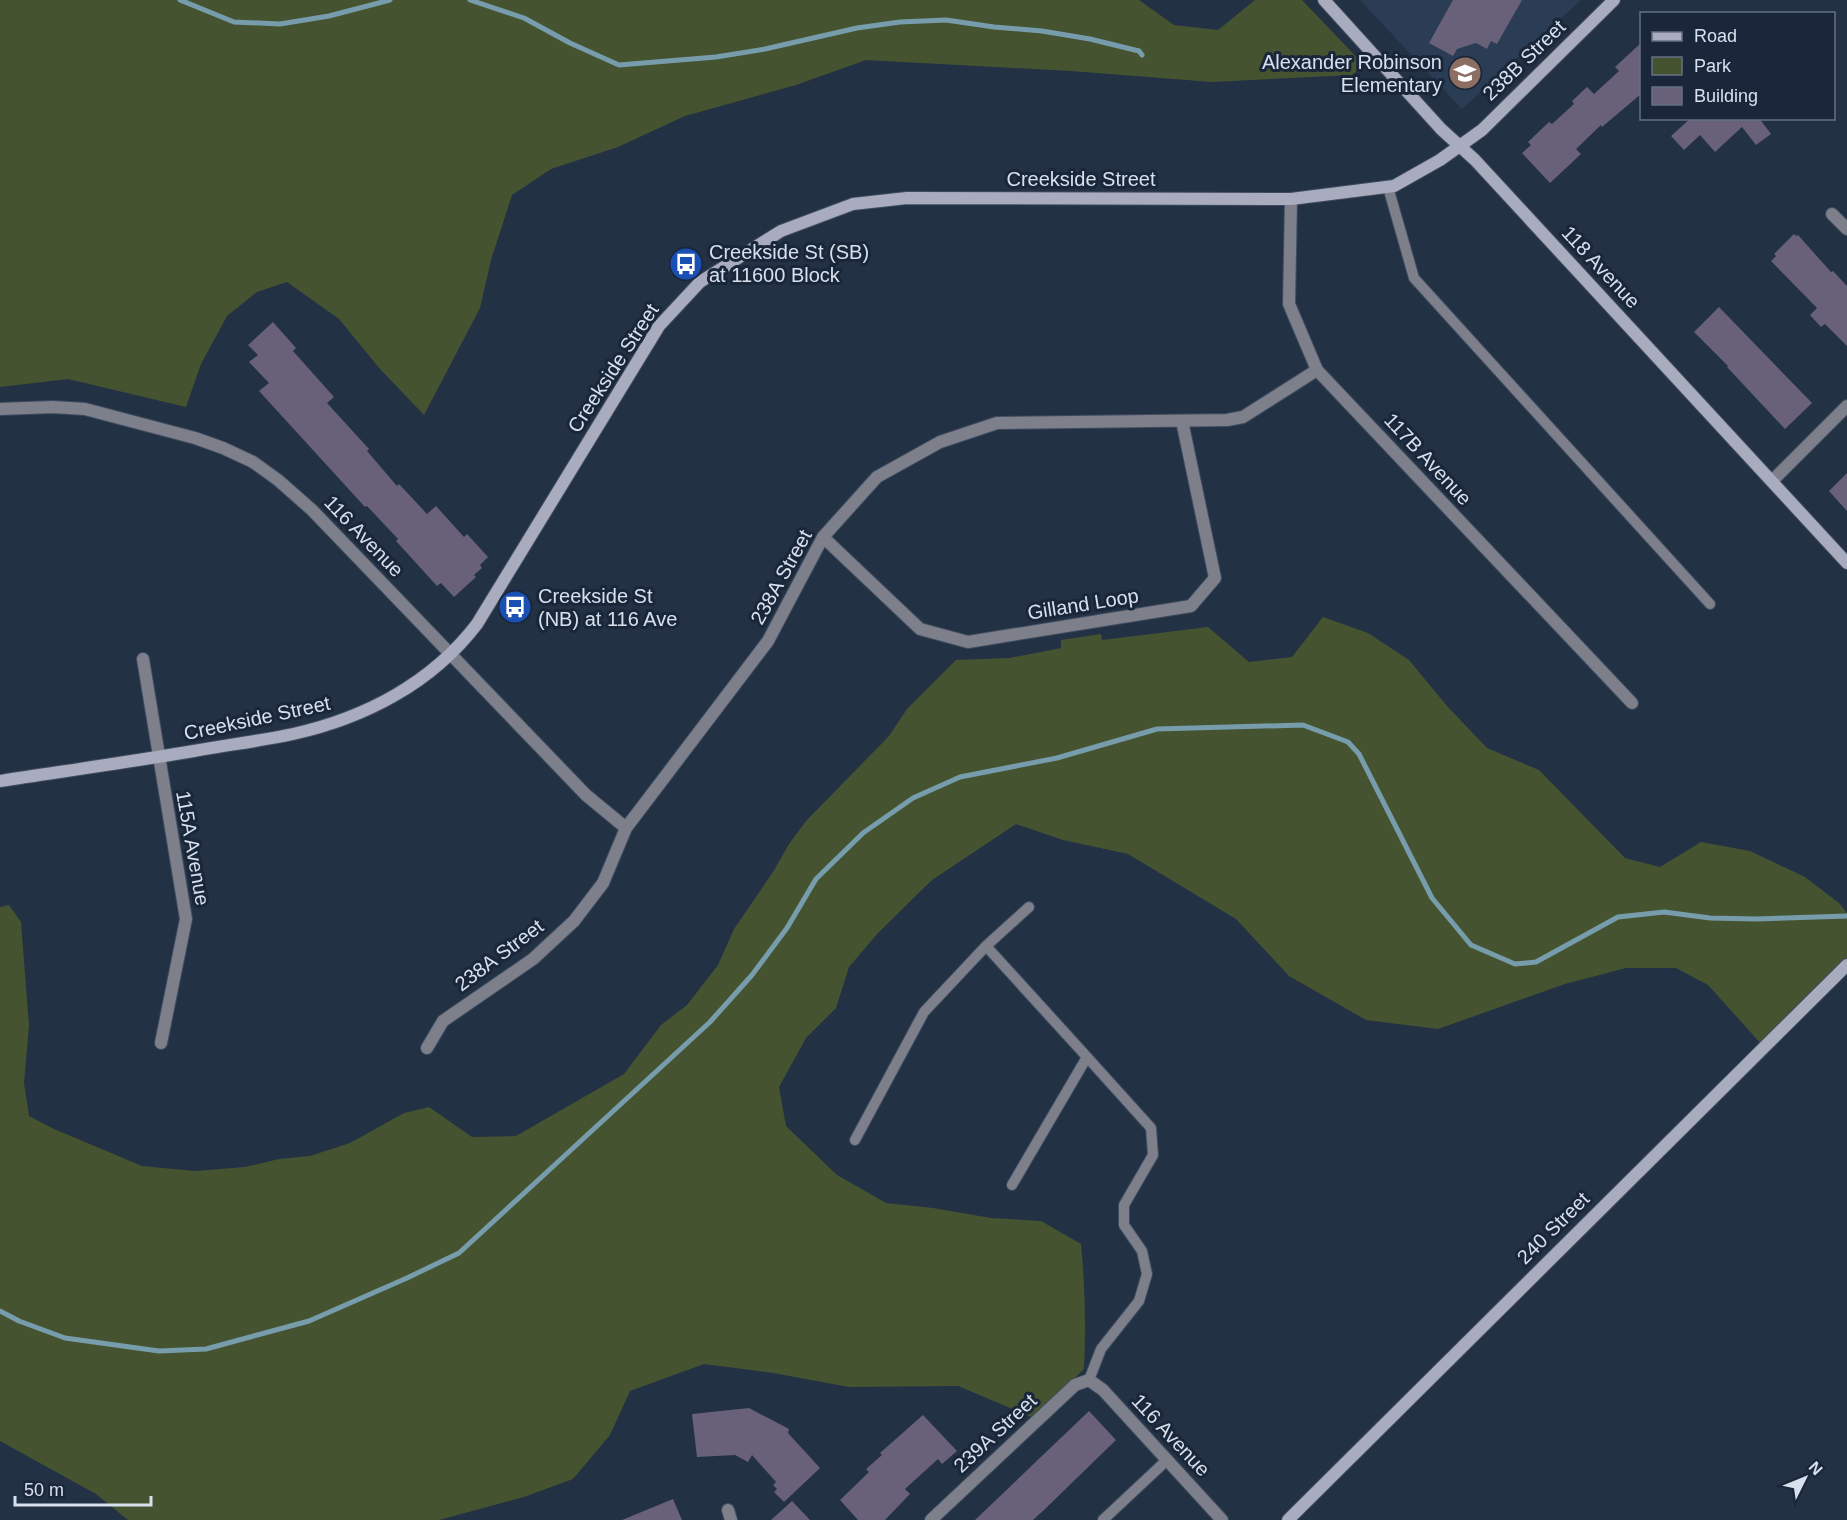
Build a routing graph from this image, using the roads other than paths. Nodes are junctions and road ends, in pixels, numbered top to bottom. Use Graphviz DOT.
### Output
graph roads {
  1 [pos="1324,0"];
  2 [pos="1614,0"];
  3 [pos="1460,147"];
  4 [pos="1388,187"];
  5 [pos="1291,199"];
  6 [pos="1832,214"];
  7 [pos="1847,229"];
  8 [pos="1317,370"];
  9 [pos="1847,406"];
  10 [pos="0,409"];
  11 [pos="1182,421"];
  12 [pos="1772,481"];
  13 [pos="823,537"];
  14 [pos="1847,563"];
  15 [pos="1710,604"];
  16 [pos="450,655"];
  17 [pos="142,659"];
  18 [pos="1632,703"];
  19 [pos="158,757"];
  20 [pos="0,781"];
  21 [pos="626,828"];
  22 [pos="1029,907"];
  23 [pos="986,946"];
  24 [pos="1847,965"];
  25 [pos="161,1043"];
  26 [pos="427,1048"];
  27 [pos="1087,1057"];
  28 [pos="855,1140"];
  29 [pos="1012,1185"];
  30 [pos="1089,1380"];
  31 [pos="1167,1460"];
  32 [pos="931,1520"];
  33 [pos="1103,1520"];
  34 [pos="1222,1520"];
  35 [pos="1288,1520"];
  1 -- 3 [label="street, 118 Avenue"];
  2 -- 3 [label="street, 238B Street"];
  3 -- 4 [label="street, Creekside Street"];
  3 -- 12 [label="street, 118 Avenue"];
  4 -- 5 [label="street, Creekside Street"];
  4 -- 15 [label="lane"];
  5 -- 8 [label="street, 117B Avenue"];
  5 -- 16 [label="street, Creekside Street"];
  6 -- 7 [label="street"];
  8 -- 11 [label="street, 238A Street"];
  8 -- 18 [label="street, 117B Avenue"];
  9 -- 12 [label="street"];
  10 -- 16 [label="street, 116 Avenue"];
  11 -- 13 [label="street, 238A Street"];
  11 -- 13 [label="street, Gilland Loop"];
  12 -- 14 [label="street, 118 Avenue"];
  13 -- 21 [label="street, 238A Street"];
  16 -- 19 [label="street, Creekside Street"];
  16 -- 21 [label="street, 116 Avenue"];
  17 -- 19 [label="street, 115A Avenue"];
  19 -- 20 [label="street, Creekside Street"];
  19 -- 25 [label="street, 115A Avenue"];
  21 -- 26 [label="street, 238A Street"];
  22 -- 23 [label="lane"];
  23 -- 27 [label="lane"];
  23 -- 28 [label="lane"];
  24 -- 35 [label="street, 240 Street"];
  27 -- 29 [label="lane"];
  27 -- 30 [label="lane"];
  30 -- 31 [label="street, 116 Avenue"];
  30 -- 32 [label="street, 239A Street"];
  31 -- 33 [label="lane"];
  31 -- 34 [label="street, 116 Avenue"];
}
